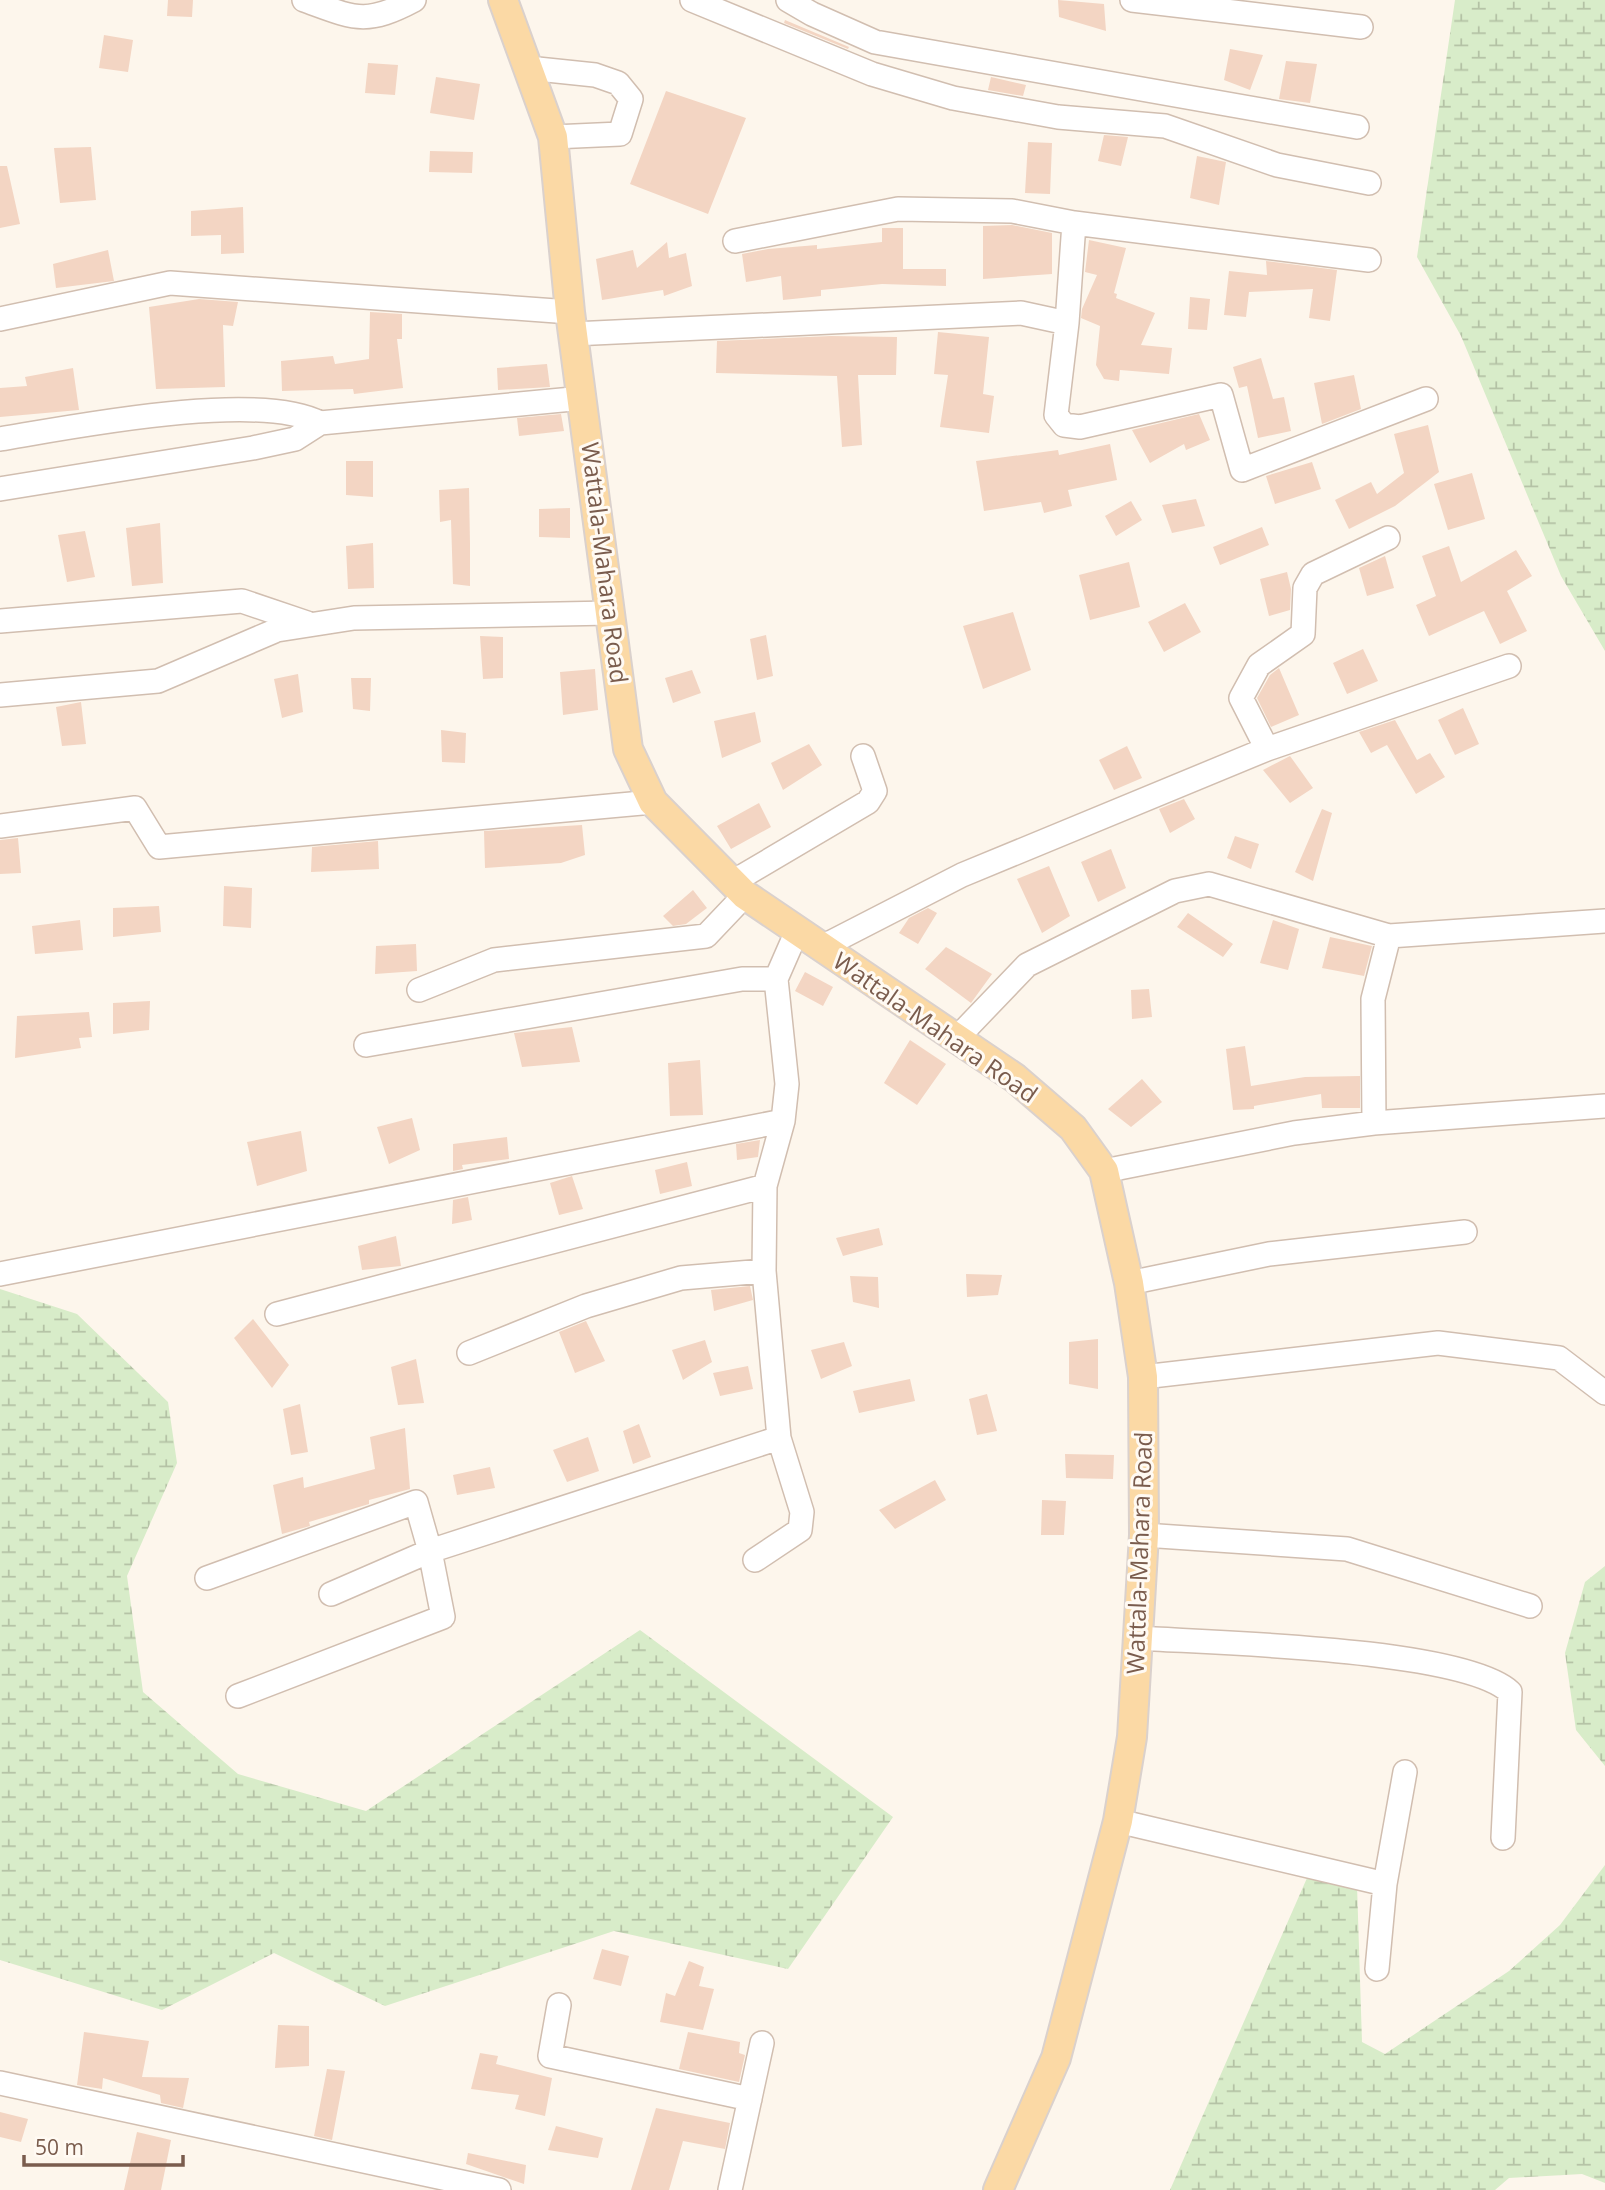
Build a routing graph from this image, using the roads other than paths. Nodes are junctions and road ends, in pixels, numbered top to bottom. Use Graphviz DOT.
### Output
graph roads {
  1 [pos="304,0"];
  2 [pos="415,0"];
  3 [pos="503,0"];
  4 [pos="692,0"];
  5 [pos="788,0"];
  6 [pos="1132,0"];
  7 [pos="1361,27"];
  8 [pos="528,68"];
  9 [pos="1357,127"];
  10 [pos="552,137"];
  11 [pos="1369,183"];
  12 [pos="1074,223"];
  13 [pos="735,241"];
  14 [pos="1369,260"];
  15 [pos="0,319"];
  16 [pos="571,323"];
  17 [pos="1066,323"];
  18 [pos="583,398"];
  19 [pos="1426,399"];
  20 [pos="320,424"];
  21 [pos="0,439"];
  22 [pos="0,489"];
  23 [pos="1388,538"];
  24 [pos="611,613"];
  25 [pos="0,621"];
  26 [pos="310,624"];
  27 [pos="1510,666"];
  28 [pos="0,695"];
  29 [pos="1267,749"];
  30 [pos="863,756"];
  31 [pos="653,802"];
  32 [pos="0,826"];
  33 [pos="738,889"];
  34 [pos="1605,921"];
  35 [pos="797,931"];
  36 [pos="1389,936"];
  37 [pos="820,948"];
  38 [pos="776,979"];
  39 [pos="419,990"];
  40 [pos="957,1038"];
  41 [pos="366,1045"];
  42 [pos="1605,1106"];
  43 [pos="783,1122"];
  44 [pos="1374,1122"];
  45 [pos="1104,1171"];
  46 [pos="765,1186"];
  47 [pos="1465,1232"];
  48 [pos="764,1270"];
  49 [pos="0,1274"];
  50 [pos="1129,1283"];
  51 [pos="277,1314"];
  52 [pos="469,1353"];
  53 [pos="1143,1377"];
  54 [pos="1605,1393"];
  55 [pos="779,1438"];
  56 [pos="1144,1535"];
  57 [pos="430,1551"];
  58 [pos="755,1560"];
  59 [pos="207,1578"];
  60 [pos="331,1594"];
  61 [pos="1530,1606"];
  62 [pos="1139,1638"];
  63 [pos="238,1696"];
  64 [pos="1405,1772"];
  65 [pos="1118,1821"];
  66 [pos="1503,1838"];
  67 [pos="1385,1884"];
  68 [pos="1377,1969"];
  69 [pos="559,2005"];
  70 [pos="762,2043"];
  71 [pos="0,2083"];
  72 [pos="750,2099"];
  73 [pos="499,2190"];
  74 [pos="730,2190"];
  75 [pos="998,2190"];
  1 -- 2 [label="street"];
  3 -- 8 [label="main road, Wattala-Mahara Road"];
  4 -- 11 [label="street"];
  5 -- 9 [label="street"];
  6 -- 7 [label="street"];
  8 -- 10 [label="main road, Wattala-Mahara Road"];
  8 -- 10 [label="street"];
  10 -- 16 [label="main road, Wattala-Mahara Road"];
  12 -- 13 [label="street"];
  12 -- 14 [label="street"];
  12 -- 17 [label="street"];
  15 -- 16 [label="street"];
  16 -- 17 [label="street"];
  16 -- 18 [label="main road, Wattala-Mahara Road"];
  17 -- 19 [label="street"];
  18 -- 20 [label="street"];
  18 -- 24 [label="main road, Wattala-Mahara Road"];
  20 -- 21 [label="street"];
  20 -- 22 [label="street"];
  23 -- 29 [label="street"];
  24 -- 26 [label="street"];
  24 -- 31 [label="main road, Wattala-Mahara Road"];
  25 -- 26 [label="street"];
  26 -- 28 [label="street"];
  27 -- 29 [label="street"];
  29 -- 37 [label="street"];
  30 -- 33 [label="street"];
  31 -- 32 [label="street"];
  31 -- 33 [label="main road, Wattala-Mahara Road"];
  33 -- 35 [label="main road, Wattala-Mahara Road"];
  33 -- 39 [label="street"];
  34 -- 36 [label="street"];
  35 -- 37 [label="main road, Wattala-Mahara Road"];
  35 -- 38 [label="street"];
  36 -- 40 [label="street"];
  36 -- 44 [label="street"];
  37 -- 40 [label="main road, Wattala-Mahara Road"];
  38 -- 41 [label="street"];
  38 -- 43 [label="street"];
  40 -- 45 [label="main road, Wattala-Mahara Road"];
  42 -- 44 [label="street"];
  43 -- 46 [label="street"];
  43 -- 49 [label="street"];
  44 -- 45 [label="street"];
  45 -- 50 [label="main road, Wattala-Mahara Road"];
  46 -- 48 [label="street"];
  46 -- 51 [label="street"];
  47 -- 50 [label="street"];
  48 -- 52 [label="street"];
  48 -- 55 [label="street"];
  50 -- 53 [label="main road, Wattala-Mahara Road"];
  53 -- 54 [label="street"];
  53 -- 56 [label="main road, Wattala-Mahara Road"];
  55 -- 57 [label="street"];
  55 -- 58 [label="street"];
  56 -- 61 [label="street"];
  56 -- 62 [label="main road, Wattala-Mahara Road"];
  57 -- 59 [label="street"];
  57 -- 60 [label="street"];
  57 -- 63 [label="street"];
  62 -- 65 [label="main road, Wattala-Mahara Road"];
  62 -- 66 [label="street"];
  64 -- 67 [label="street"];
  65 -- 67 [label="street"];
  65 -- 75 [label="main road, Wattala-Mahara Road"];
  67 -- 68 [label="street"];
  69 -- 72 [label="street"];
  70 -- 72 [label="street"];
  71 -- 73 [label="street"];
  72 -- 74 [label="street"];
}
